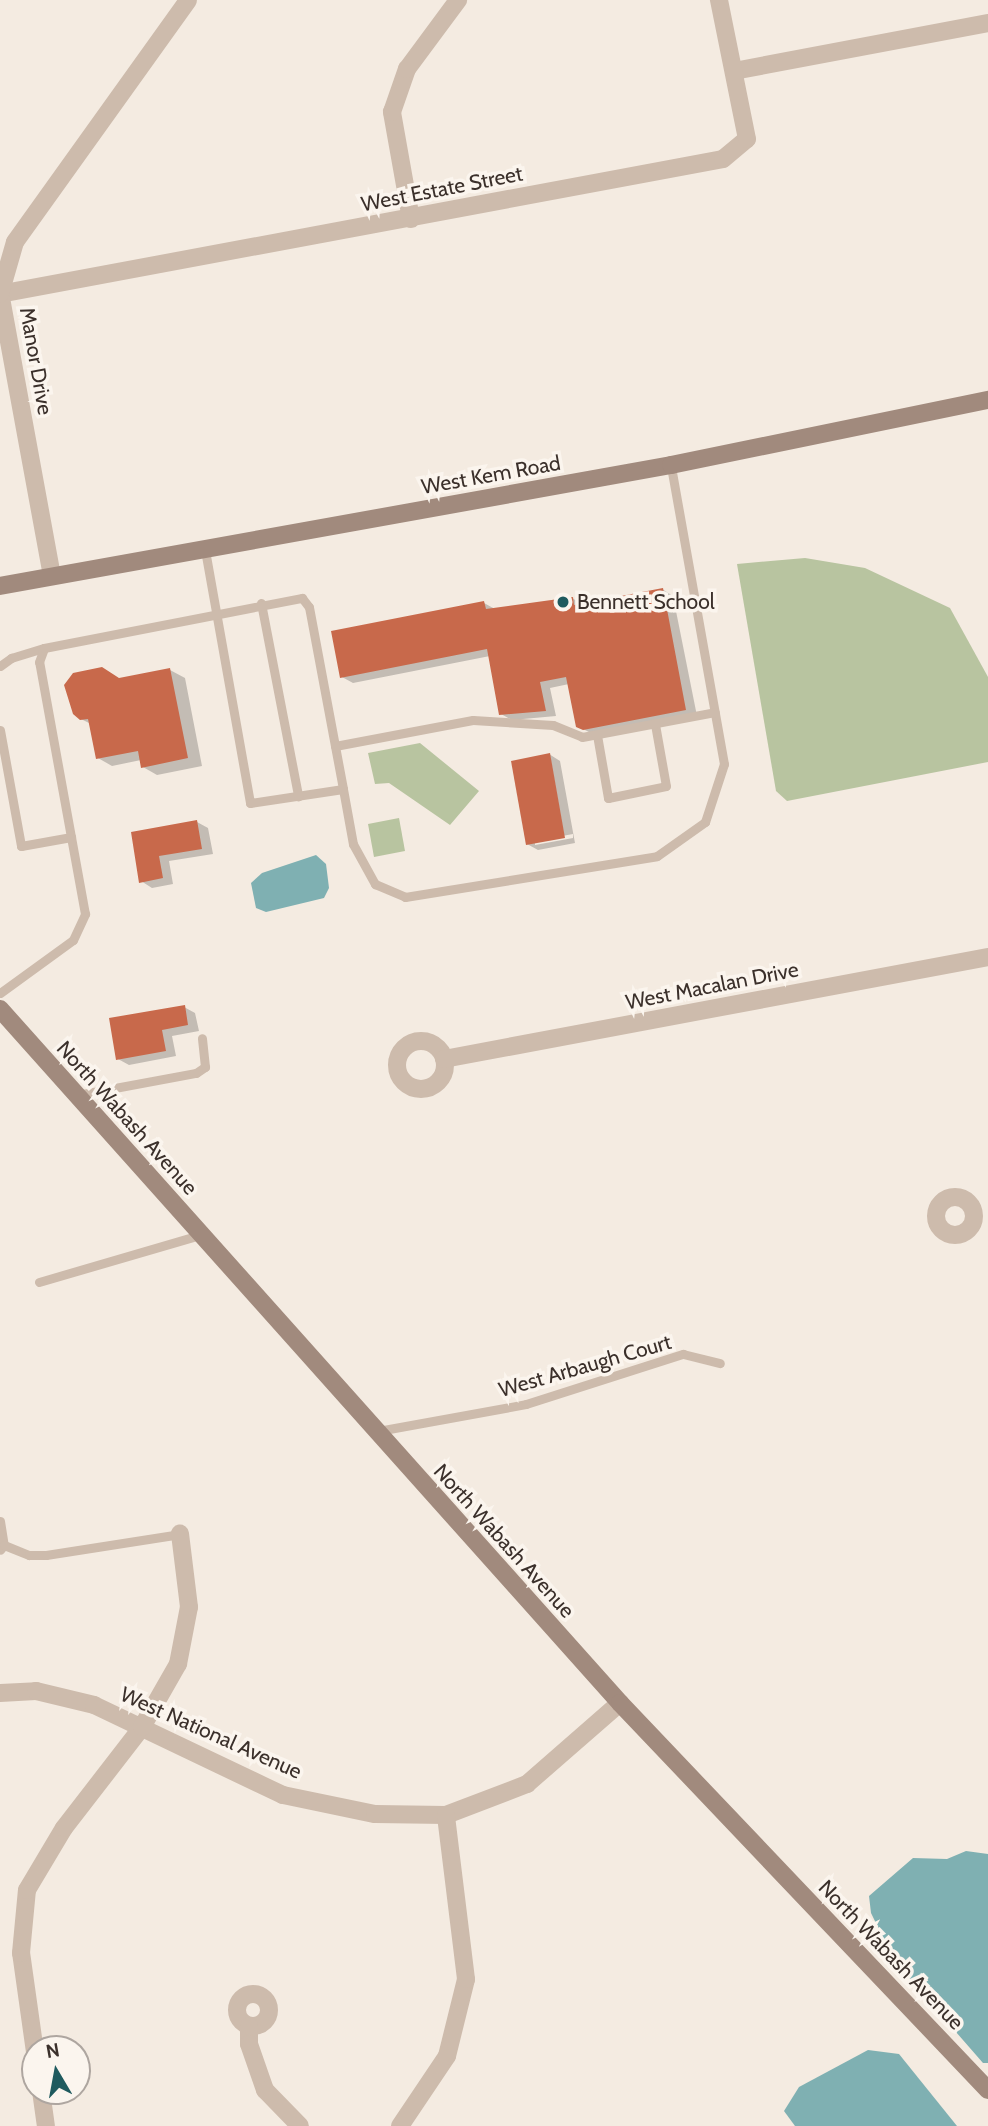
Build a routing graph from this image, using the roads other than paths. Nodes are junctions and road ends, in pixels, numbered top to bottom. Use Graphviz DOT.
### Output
graph roads {
  1 [pos="188,0"];
  2 [pos="458,0"];
  3 [pos="719,0"];
  4 [pos="988,23"];
  5 [pos="734,71"];
  6 [pos="411,219"];
  7 [pos="0,295"];
  8 [pos="988,400"];
  9 [pos="671,465"];
  10 [pos="205,550"];
  11 [pos="52,576"];
  12 [pos="0,586"];
  13 [pos="261,603"];
  14 [pos="216,612"];
  15 [pos="44,649"];
  16 [pos="0,666"];
  17 [pos="715,712"];
  18 [pos="655,724"];
  19 [pos="0,730"];
  20 [pos="597,735"];
  21 [pos="335,746"];
  22 [pos="343,789"];
  23 [pos="298,796"];
  24 [pos="71,837"];
  25 [pos="988,957"];
  26 [pos="0,993"];
  27 [pos="0,1009"];
  28 [pos="202,1038"];
  29 [pos="444,1059"];
  30 [pos="75,1095"];
  31 [pos="200,1235"];
  32 [pos="39,1282"];
  33 [pos="720,1363"];
  34 [pos="376,1431"];
  35 [pos="0,1521"];
  36 [pos="180,1534"];
  37 [pos="2,1548"];
  38 [pos="0,1693"];
  39 [pos="620,1703"];
  40 [pos="142,1727"];
  41 [pos="446,1815"];
  42 [pos="250,2026"];
  43 [pos="33,2035"];
  44 [pos="988,2090"];
  45 [pos="43,2105"];
  46 [pos="46,2126"];
  47 [pos="300,2126"];
  48 [pos="400,2126"];
  1 -- 7 [label="street, Manor Drive"];
  2 -- 6 [label="street"];
  3 -- 5 [label="street, West Estate Street"];
  4 -- 5 [label="street"];
  5 -- 6 [label="street, West Estate Street"];
  6 -- 7 [label="street, West Estate Street"];
  7 -- 11 [label="street, Manor Drive"];
  8 -- 9 [label="main road, West Kem Road"];
  9 -- 10 [label="main road, West Kem Road"];
  9 -- 17 [label="lane"];
  10 -- 11 [label="main road, West Kem Road"];
  10 -- 14 [label="lane"];
  11 -- 12 [label="main road, West Kem Road"];
  13 -- 14 [label="lane"];
  13 -- 21 [label="lane"];
  13 -- 23 [label="lane"];
  14 -- 15 [label="lane"];
  14 -- 23 [label="lane"];
  15 -- 16 [label="lane"];
  15 -- 24 [label="lane"];
  17 -- 18 [label="lane"];
  17 -- 22 [label="lane"];
  18 -- 20 [label="lane"];
  18 -- 20 [label="lane"];
  19 -- 24 [label="lane"];
  20 -- 21 [label="lane"];
  21 -- 22 [label="lane"];
  22 -- 23 [label="lane"];
  24 -- 26 [label="lane"];
  25 -- 29 [label="street, West Macalan Drive"];
  27 -- 30 [label="main road, North Wabash Avenue"];
  28 -- 30 [label="lane"];
  30 -- 31 [label="main road, North Wabash Avenue"];
  31 -- 32 [label="lane"];
  31 -- 34 [label="main road, North Wabash Avenue"];
  33 -- 34 [label="lane, West Arbaugh Court"];
  34 -- 39 [label="main road, North Wabash Avenue"];
  35 -- 37 [label="lane"];
  36 -- 37 [label="lane"];
  36 -- 40 [label="street"];
  38 -- 40 [label="street, West National Avenue"];
  39 -- 41 [label="street, West National Avenue"];
  39 -- 44 [label="main road, North Wabash Avenue"];
  40 -- 41 [label="street, West National Avenue"];
  40 -- 43 [label="street"];
  41 -- 48 [label="street"];
  42 -- 47 [label="street"];
  45 -- 46 [label="street"];
}
